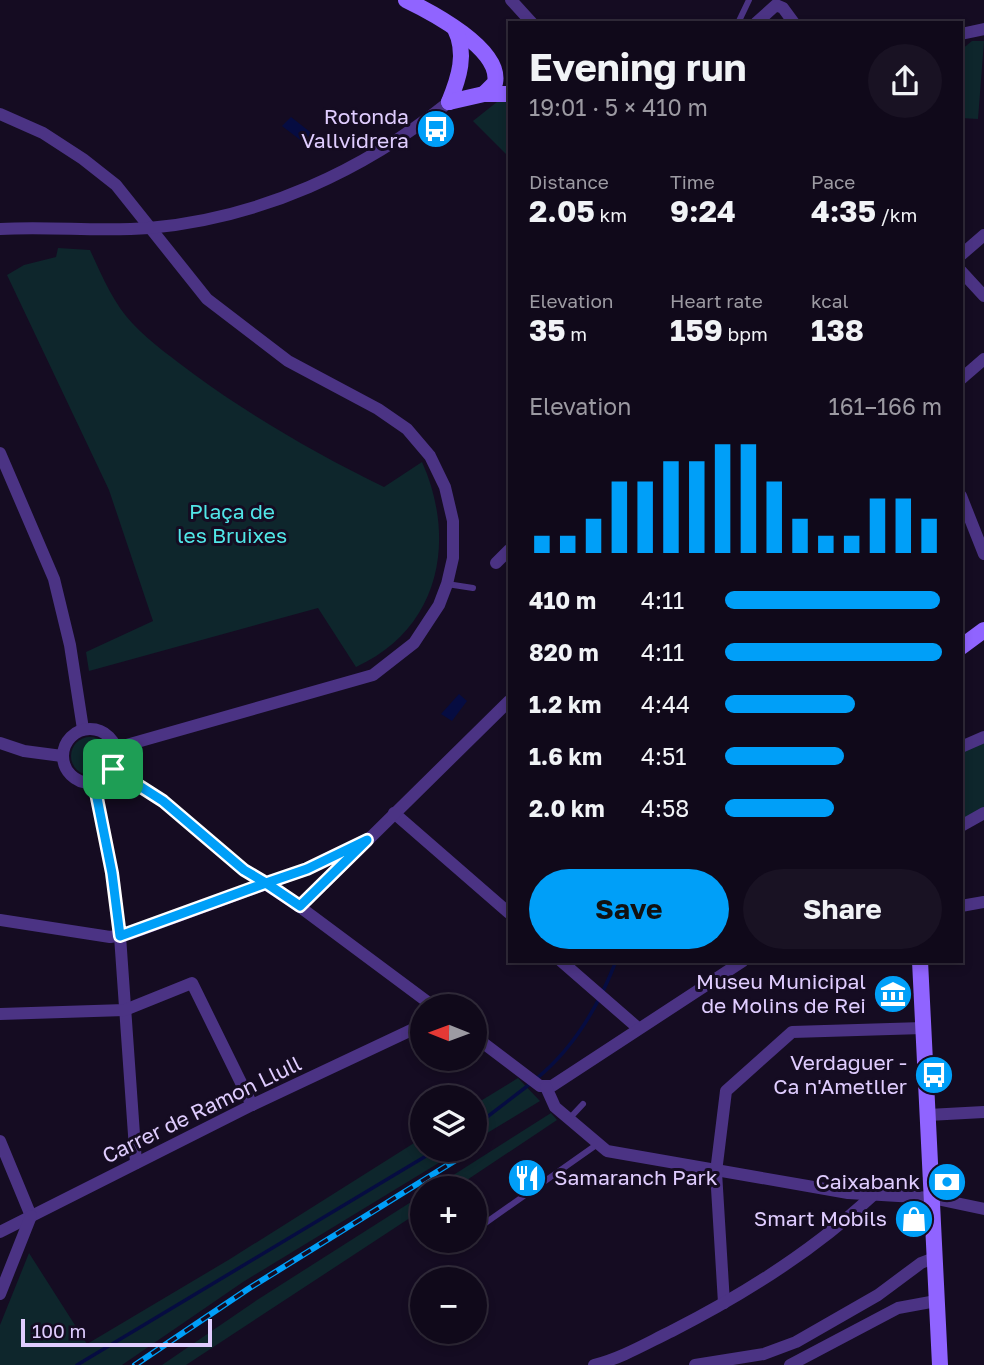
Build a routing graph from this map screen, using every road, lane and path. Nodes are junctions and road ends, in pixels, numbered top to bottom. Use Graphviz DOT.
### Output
graph roads {
  1 [pos="511,0"];
  2 [pos="749,0"];
  3 [pos="413,2"];
  4 [pos="530,21"];
  5 [pos="739,21"];
  6 [pos="758,21"];
  7 [pos="792,21"];
  8 [pos="452,23"];
  9 [pos="984,29"];
  10 [pos="963,34"];
  11 [pos="492,65"];
  12 [pos="460,74"];
  13 [pos="508,78"];
  14 [pos="481,94"];
  15 [pos="508,94"];
  16 [pos="449,102"];
  17 [pos="0,114"];
  18 [pos="147,228"];
  19 [pos="0,229"];
  20 [pos="984,235"];
  21 [pos="963,253"];
  22 [pos="963,273"];
  23 [pos="984,296"];
  24 [pos="984,359"];
  25 [pos="963,377"];
  26 [pos="0,453"];
  27 [pos="963,501"];
  28 [pos="508,551"];
  29 [pos="984,554"];
  30 [pos="496,563"];
  31 [pos="447,584"];
  32 [pos="473,588"];
  33 [pos="984,630"];
  34 [pos="963,646"];
  35 [pos="508,702"];
  36 [pos="83,729"];
  37 [pos="984,737"];
  38 [pos="0,743"];
  39 [pos="963,746"];
  40 [pos="116,748"];
  41 [pos="62,756"];
  42 [pos="113,769"];
  43 [pos="94,783"];
  44 [pos="394,813"];
  45 [pos="984,813"];
  46 [pos="963,825"];
  47 [pos="367,840"];
  48 [pos="266,883"];
  49 [pos="984,902"];
  50 [pos="300,906"];
  51 [pos="963,906"];
  52 [pos="508,912"];
  53 [pos="0,920"];
  54 [pos="120,936"];
  55 [pos="563,963"];
  56 [pos="740,963"];
  57 [pos="920,963"];
  58 [pos="417,994"];
  59 [pos="125,1010"];
  60 [pos="0,1014"];
  61 [pos="638,1028"];
  62 [pos="923,1028"];
  63 [pos="410,1031"];
  64 [pos="487,1046"];
  65 [pos="543,1087"];
  66 [pos="583,1104"];
  67 [pos="252,1105"];
  68 [pos="984,1112"];
  69 [pos="928,1115"];
  70 [pos="568,1120"];
  71 [pos="0,1141"];
  72 [pos="600,1142"];
  73 [pos="136,1163"];
  74 [pos="716,1172"];
  75 [pos="872,1196"];
  76 [pos="932,1198"];
  77 [pos="984,1209"];
  78 [pos="31,1216"];
  79 [pos="487,1221"];
  80 [pos="0,1232"];
  81 [pos="927,1258"];
  82 [pos="0,1294"];
  83 [pos="936,1301"];
  84 [pos="724,1303"];
  85 [pos="594,1365"];
  86 [pos="695,1365"];
  87 [pos="790,1365"];
  88 [pos="940,1365"];
  1 -- 4 [label="street"];
  2 -- 5 [label="lane"];
  3 -- 8 [label="main road"];
  6 -- 7 [label="street"];
  8 -- 11 [label="main road"];
  8 -- 12 [label="main road"];
  9 -- 10 [label="street"];
  11 -- 12 [label="main road"];
  11 -- 13 [label="main road"];
  11 -- 14 [label="main road"];
  12 -- 14 [label="main road"];
  12 -- 16 [label="main road"];
  14 -- 15 [label="main road"];
  14 -- 16 [label="main road"];
  16 -- 18 [label="street"];
  17 -- 18 [label="street"];
  18 -- 19 [label="street"];
  18 -- 31 [label="street"];
  20 -- 21 [label="street"];
  22 -- 23 [label="street"];
  24 -- 25 [label="street"];
  26 -- 36 [label="street"];
  27 -- 29 [label="street"];
  28 -- 30 [label="street"];
  31 -- 32 [label="lane"];
  31 -- 40 [label="street"];
  33 -- 34 [label="main road"];
  35 -- 44 [label="street"];
  36 -- 40 [label="street"];
  36 -- 41 [label="street"];
  37 -- 39 [label="street"];
  38 -- 41 [label="street"];
  40 -- 42 [label="street"];
  41 -- 43 [label="street"];
  42 -- 43 [label="street"];
  42 -- 48 [label="street"];
  43 -- 54 [label="street"];
  44 -- 47 [label="street"];
  44 -- 52 [label="street"];
  45 -- 46 [label="street"];
  47 -- 48 [label="street"];
  47 -- 50 [label="street"];
  48 -- 50 [label="street"];
  48 -- 54 [label="street"];
  49 -- 51 [label="street"];
  50 -- 58 [label="street"];
  53 -- 54 [label="street"];
  54 -- 59 [label="street"];
  55 -- 61 [label="street"];
  56 -- 61 [label="street"];
  57 -- 62 [label="main road"];
  59 -- 60 [label="street"];
  59 -- 67 [label="street"];
  59 -- 73 [label="street"];
  61 -- 65 [label="street"];
  62 -- 69 [label="main road"];
  62 -- 74 [label="street"];
  63 -- 67 [label="street, Carrer de Ramon Llull"];
  64 -- 65 [label="street"];
  65 -- 70 [label="street"];
  66 -- 70 [label="lane"];
  67 -- 73 [label="street, Carrer de Ramon Llull"];
  68 -- 69 [label="street"];
  69 -- 76 [label="main road"];
  70 -- 72 [label="street"];
  71 -- 78 [label="street"];
  72 -- 74 [label="street"];
  72 -- 79 [label="lane"];
  73 -- 78 [label="street, Carrer de Ramon Llull"];
  74 -- 75 [label="street"];
  74 -- 84 [label="street"];
  75 -- 76 [label="street"];
  75 -- 84 [label="street"];
  76 -- 77 [label="street"];
  76 -- 81 [label="main road"];
  78 -- 80 [label="street, Carrer de Ramon Llull"];
  78 -- 82 [label="street"];
  81 -- 83 [label="main road"];
  81 -- 86 [label="street"];
  83 -- 87 [label="street"];
  83 -- 88 [label="main road"];
  84 -- 85 [label="street"];
}
